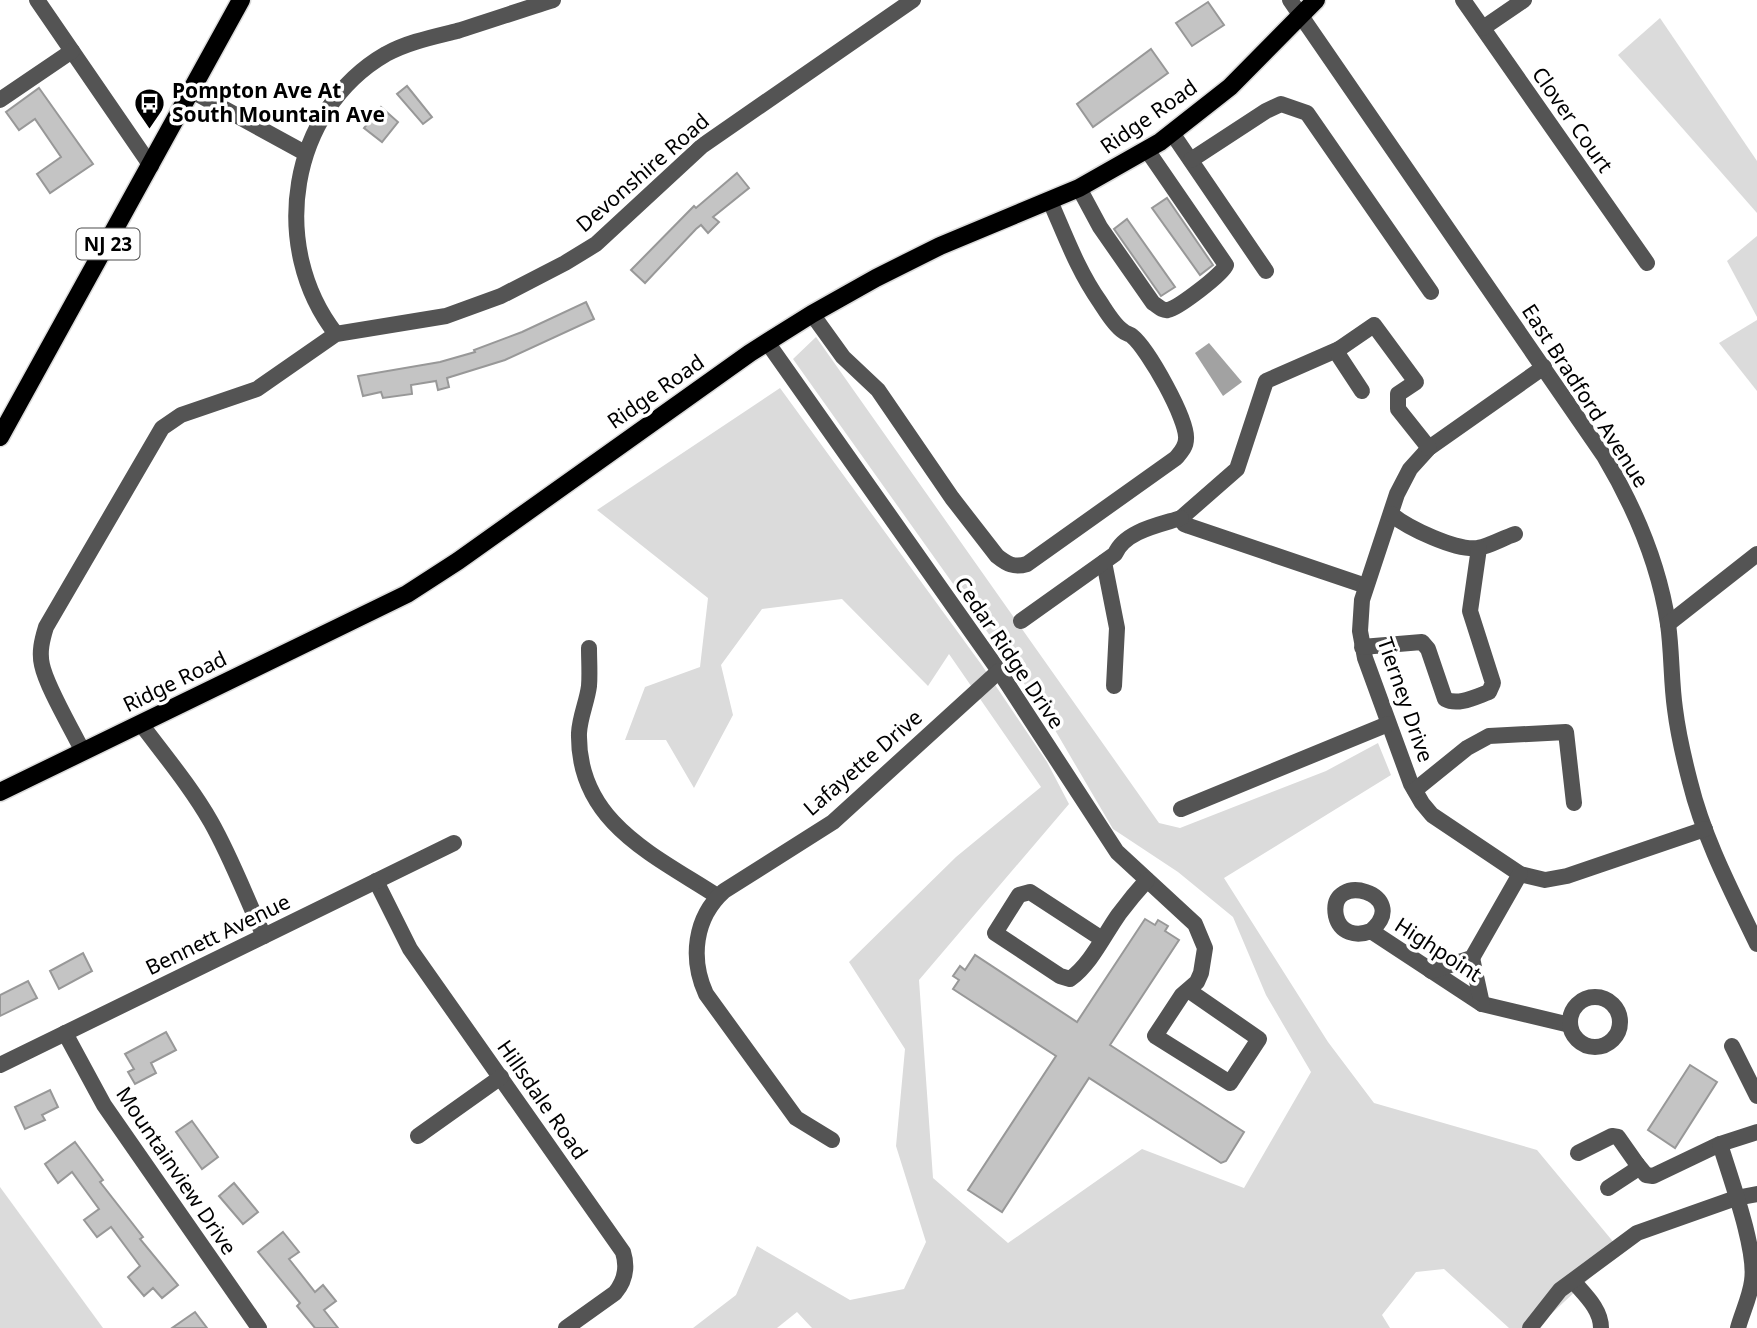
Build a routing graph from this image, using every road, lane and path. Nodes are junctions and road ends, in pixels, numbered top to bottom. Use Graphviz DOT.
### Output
graph roads {
  1 [pos="37,0"];
  2 [pos="242,0"];
  3 [pos="553,0"];
  4 [pos="913,0"];
  5 [pos="1290,0"];
  6 [pos="1316,0"];
  7 [pos="1463,0"];
  8 [pos="1524,0"];
  9 [pos="1301,15"];
  10 [pos="1483,29"];
  11 [pos="72,51"];
  12 [pos="192,91"];
  13 [pos="0,100"];
  14 [pos="1172,133"];
  15 [pos="1147,150"];
  16 [pos="305,153"];
  17 [pos="1191,160"];
  18 [pos="151,166"];
  19 [pos="1079,188"];
  20 [pos="1050,201"];
  21 [pos="1647,263"];
  22 [pos="1266,271"];
  23 [pos="1431,292"];
  24 [pos="812,314"];
  25 [pos="335,334"];
  26 [pos="767,342"];
  27 [pos="1339,349"];
  28 [pos="1544,367"];
  29 [pos="1362,391"];
  30 [pos="0,437"];
  31 [pos="1429,448"];
  32 [pos="1391,514"];
  33 [pos="1181,518"];
  34 [pos="1515,534"];
  35 [pos="1479,548"];
  36 [pos="1757,554"];
  37 [pos="1104,562"];
  38 [pos="1366,586"];
  39 [pos="1021,621"];
  40 [pos="1668,624"];
  41 [pos="1362,647"];
  42 [pos="589,648"];
  43 [pos="999,671"];
  44 [pos="1114,686"];
  45 [pos="141,724"];
  46 [pos="1388,724"];
  47 [pos="83,752"];
  48 [pos="1415,790"];
  49 [pos="0,792"];
  50 [pos="1574,803"];
  51 [pos="1181,809"];
  52 [pos="1705,829"];
  53 [pos="454,843"];
  54 [pos="1520,874"];
  55 [pos="1147,880"];
  56 [pos="376,881"];
  57 [pos="718,896"];
  58 [pos="1371,931"];
  59 [pos="264,936"];
  60 [pos="1102,939"];
  61 [pos="1757,944"];
  62 [pos="1472,958"];
  63 [pos="1431,971"];
  64 [pos="1192,986"];
  65 [pos="1482,1003"];
  66 [pos="1570,1025"];
  67 [pos="65,1033"];
  68 [pos="1732,1046"];
  69 [pos="0,1065"];
  70 [pos="500,1077"];
  71 [pos="1757,1096"];
  72 [pos="1757,1132"];
  73 [pos="418,1136"];
  74 [pos="832,1140"];
  75 [pos="1720,1144"];
  76 [pos="1578,1153"];
  77 [pos="1637,1164"];
  78 [pos="1608,1188"];
  79 [pos="1757,1194"];
  80 [pos="1737,1198"];
  81 [pos="1754,1256"];
  82 [pos="1573,1281"];
  83 [pos="258,1328"];
  84 [pos="566,1328"];
  85 [pos="1531,1328"];
  86 [pos="1601,1328"];
  87 [pos="1738,1328"];
  1 -- 11 [label="street"];
  2 -- 12 [label="main road, NJ 23"];
  3 -- 16 [label="street"];
  4 -- 25 [label="street, Devonshire Road"];
  5 -- 9 [label="street, East Bradford Avenue"];
  6 -- 9 [label="main road, Ridge Road"];
  7 -- 10 [label="street, Clover Court"];
  8 -- 10 [label="street"];
  9 -- 14 [label="main road, Ridge Road"];
  9 -- 28 [label="street, East Bradford Avenue"];
  10 -- 21 [label="street, Clover Court"];
  11 -- 13 [label="street"];
  11 -- 18 [label="street"];
  12 -- 16 [label="street"];
  12 -- 18 [label="main road, NJ 23"];
  14 -- 15 [label="main road, Ridge Road"];
  14 -- 17 [label="street"];
  15 -- 19 [label="main road, Ridge Road"];
  15 -- 19 [label="street"];
  16 -- 25 [label="street"];
  17 -- 22 [label="street"];
  17 -- 23 [label="street"];
  18 -- 30 [label="main road, NJ 23"];
  19 -- 20 [label="main road, Ridge Road"];
  20 -- 24 [label="main road, Ridge Road"];
  20 -- 24 [label="street"];
  24 -- 26 [label="main road, Ridge Road"];
  25 -- 47 [label="street"];
  26 -- 43 [label="street, Cedar Ridge Drive"];
  26 -- 45 [label="main road, Ridge Road"];
  27 -- 29 [label="street"];
  27 -- 31 [label="street"];
  27 -- 33 [label="street"];
  28 -- 31 [label="street, Tierney Drive"];
  28 -- 40 [label="street, East Bradford Avenue"];
  31 -- 32 [label="street, Tierney Drive"];
  32 -- 35 [label="street"];
  32 -- 38 [label="street, Tierney Drive"];
  33 -- 37 [label="street"];
  33 -- 38 [label="street"];
  34 -- 35 [label="street"];
  35 -- 41 [label="street"];
  36 -- 40 [label="street"];
  37 -- 39 [label="street"];
  37 -- 44 [label="street"];
  38 -- 41 [label="street, Tierney Drive"];
  40 -- 52 [label="street, East Bradford Avenue"];
  41 -- 46 [label="street, Tierney Drive"];
  42 -- 57 [label="street"];
  43 -- 55 [label="street, Cedar Ridge Drive"];
  43 -- 57 [label="street, Lafayette Drive"];
  45 -- 47 [label="main road, Ridge Road"];
  45 -- 59 [label="street"];
  46 -- 48 [label="street, Tierney Drive"];
  46 -- 51 [label="street"];
  47 -- 49 [label="main road, Ridge Road"];
  48 -- 50 [label="street"];
  48 -- 54 [label="street, Tierney Drive"];
  52 -- 54 [label="street, Tierney Drive"];
  52 -- 61 [label="street, East Bradford Avenue"];
  53 -- 56 [label="street, Bennett Avenue"];
  54 -- 62 [label="street"];
  55 -- 60 [label="street"];
  55 -- 64 [label="street, Cedar Ridge Drive"];
  56 -- 59 [label="street, Bennett Avenue"];
  56 -- 70 [label="street, Hillsdale Road"];
  57 -- 74 [label="street, Lafayette Drive"];
  58 -- 63 [label="street, Highpoint"];
  59 -- 67 [label="street, Bennett Avenue"];
  60 -- 60 [label="street"];
  62 -- 63 [label="street"];
  62 -- 65 [label="street, Highpoint"];
  63 -- 65 [label="street, Highpoint"];
  64 -- 64 [label="street"];
  65 -- 66 [label="street, Highpoint"];
  67 -- 69 [label="street, Bennett Avenue"];
  67 -- 83 [label="street, Mountainview Drive"];
  68 -- 71 [label="street"];
  70 -- 73 [label="street"];
  70 -- 84 [label="street, Hillsdale Road"];
  72 -- 75 [label="street"];
  75 -- 77 [label="street"];
  75 -- 80 [label="street"];
  76 -- 77 [label="street"];
  77 -- 78 [label="street"];
  79 -- 80 [label="street"];
  80 -- 81 [label="street"];
  80 -- 82 [label="street"];
  81 -- 87 [label="street"];
  82 -- 85 [label="street"];
  82 -- 86 [label="street"];
}
